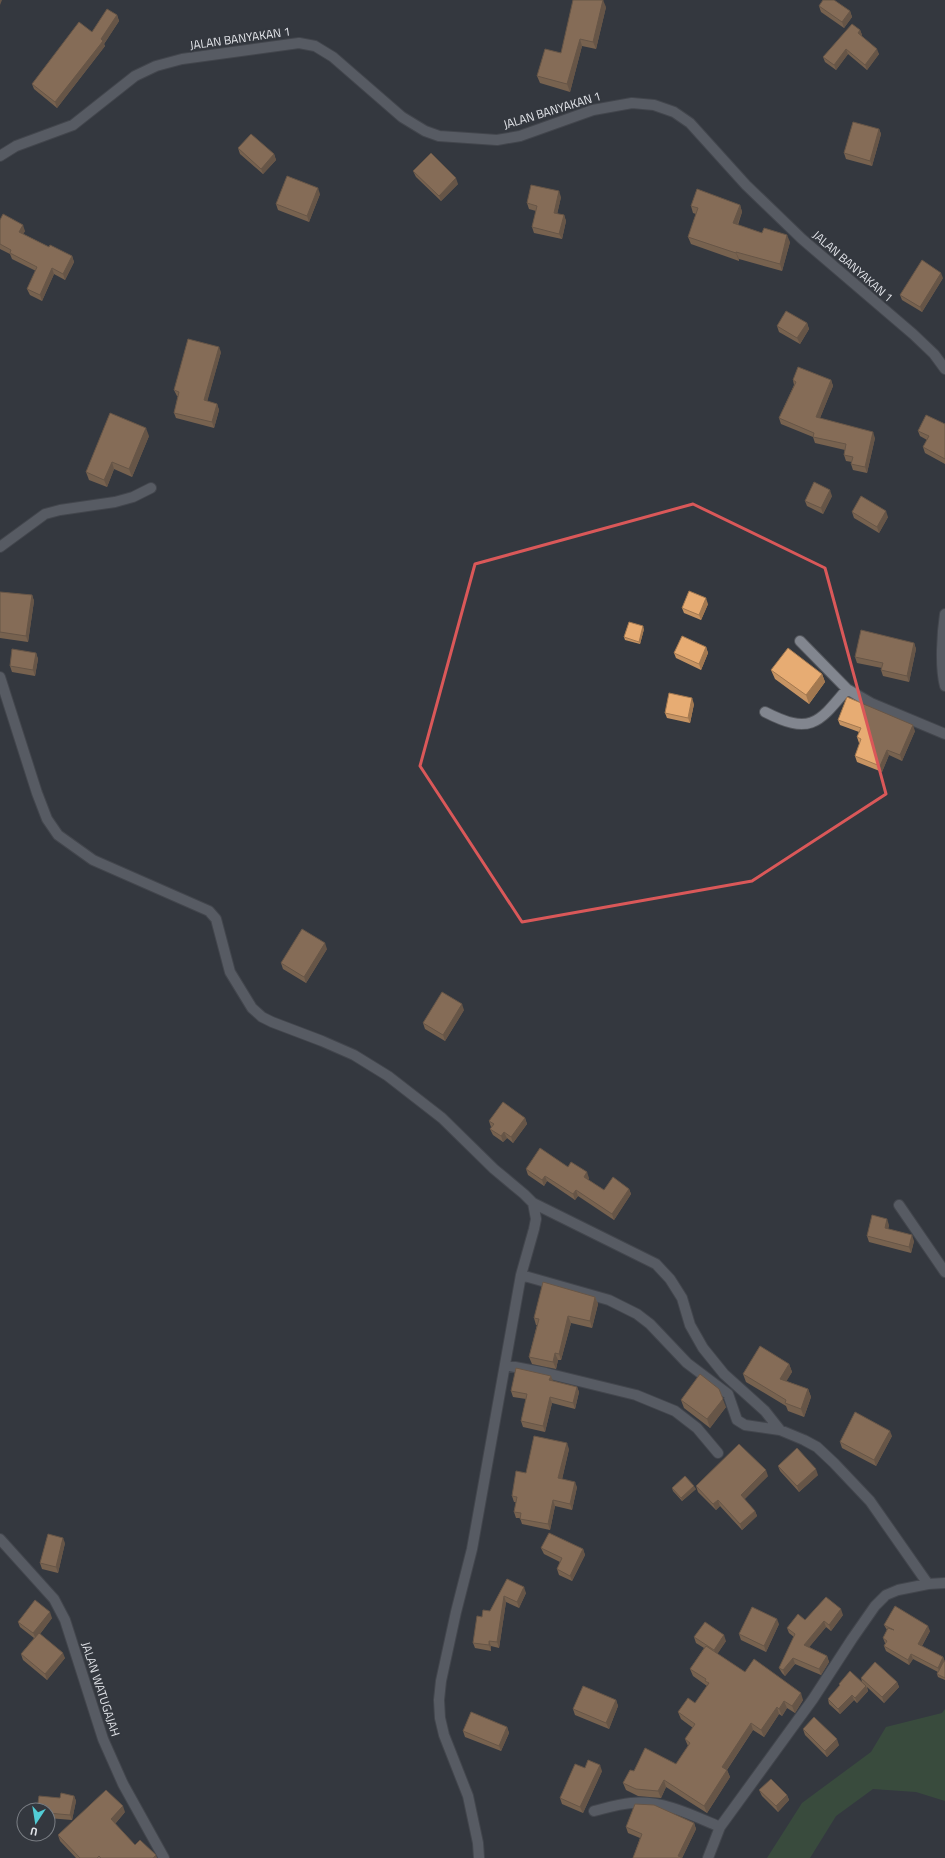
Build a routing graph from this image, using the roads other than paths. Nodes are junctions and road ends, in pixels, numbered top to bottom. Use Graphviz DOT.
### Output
graph roads {
  1 [pos="0,156"];
  2 [pos="945,369"];
  3 [pos="151,488"];
  4 [pos="0,547"];
  5 [pos="945,614"];
  6 [pos="800,641"];
  7 [pos="0,677"];
  8 [pos="945,686"];
  9 [pos="847,689"];
  10 [pos="765,712"];
  11 [pos="945,734"];
  12 [pos="533,1204"];
  13 [pos="899,1205"];
  14 [pos="945,1272"];
  15 [pos="521,1275"];
  16 [pos="505,1365"];
  17 [pos="780,1430"];
  18 [pos="718,1453"];
  19 [pos="0,1539"];
  20 [pos="945,1583"];
  21 [pos="928,1584"];
  22 [pos="594,1810"];
  23 [pos="720,1827"];
  24 [pos="164,1858"];
  25 [pos="479,1858"];
  26 [pos="708,1858"];
  1 -- 2 [label="street, JALAN BANYAKAN 1"];
  3 -- 4 [label="street"];
  5 -- 8 [label="street"];
  6 -- 9 [label="street"];
  7 -- 12 [label="street"];
  9 -- 10 [label="street"];
  9 -- 11 [label="street"];
  12 -- 15 [label="street"];
  12 -- 17 [label="street"];
  13 -- 14 [label="street"];
  15 -- 16 [label="street"];
  15 -- 17 [label="street"];
  16 -- 18 [label="street"];
  16 -- 25 [label="street"];
  17 -- 21 [label="street"];
  19 -- 24 [label="street, JALAN WATUGAJAH"];
  20 -- 21 [label="street"];
  21 -- 23 [label="street"];
  22 -- 23 [label="street"];
  23 -- 26 [label="street"];
}
